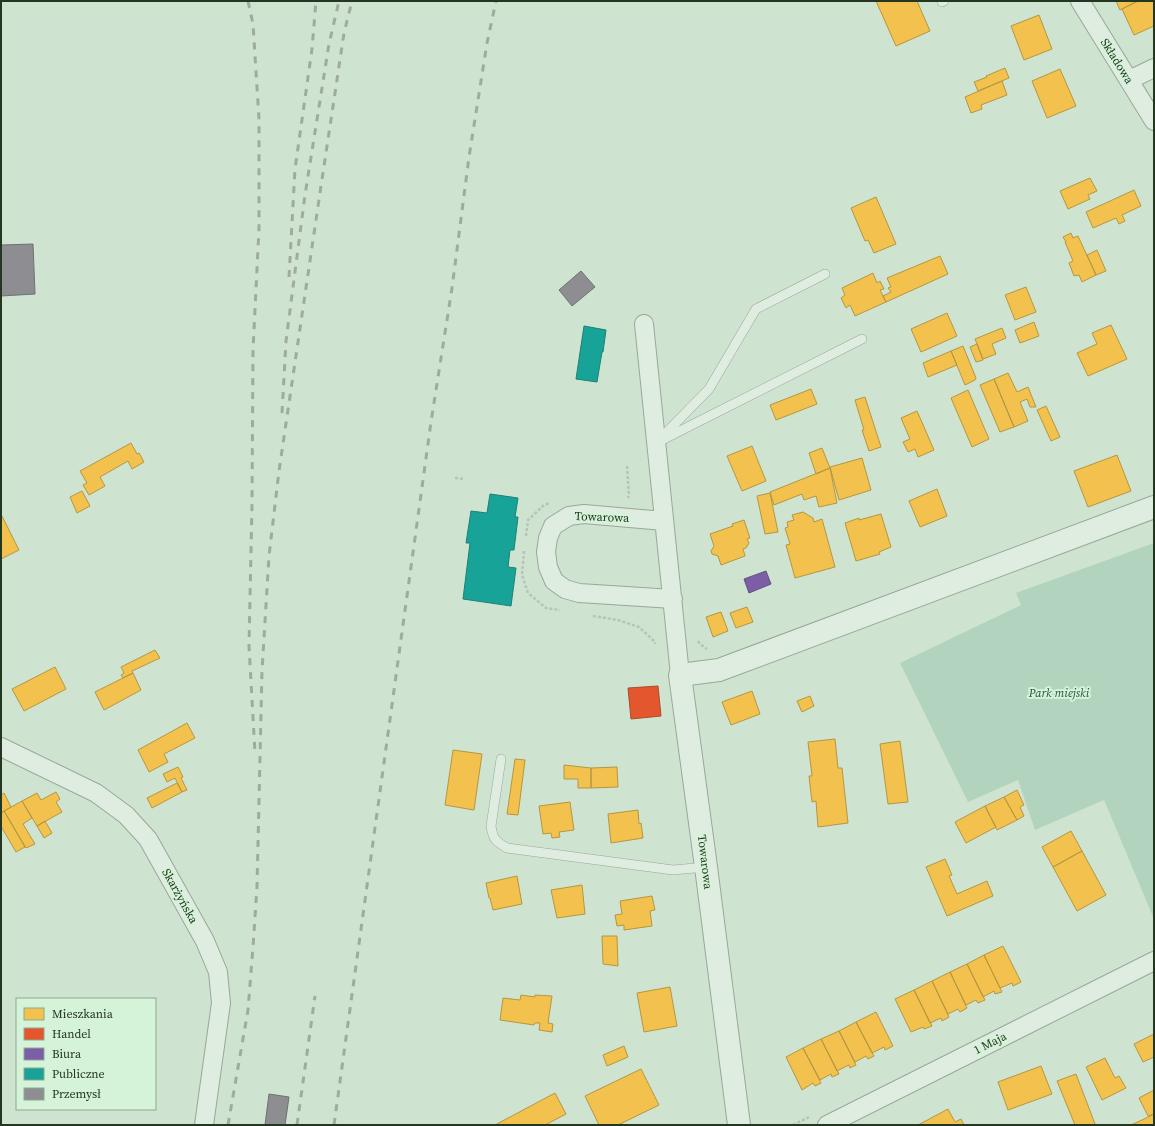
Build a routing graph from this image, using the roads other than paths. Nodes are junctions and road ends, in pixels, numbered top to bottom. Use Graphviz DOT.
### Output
graph roads {
  1 [pos="1080,1"];
  2 [pos="1154,68"];
  3 [pos="1129,80"];
  4 [pos="1154,121"];
  5 [pos="825,274"];
  6 [pos="644,324"];
  7 [pos="862,339"];
  8 [pos="656,443"];
  9 [pos="1154,507"];
  10 [pos="664,520"];
  11 [pos="672,599"];
  12 [pos="680,675"];
  13 [pos="1,747"];
  14 [pos="501,759"];
  15 [pos="706,866"];
  16 [pos="1154,961"];
  17 [pos="204,1125"];
  18 [pos="739,1125"];
  19 [pos="827,1125"];
  1 -- 3 [label="street, Składowa"];
  2 -- 3 [label="street"];
  3 -- 4 [label="street, Składowa"];
  5 -- 8 [label="lane"];
  6 -- 8 [label="street, Towarowa"];
  7 -- 8 [label="lane"];
  8 -- 10 [label="street, Towarowa"];
  9 -- 12 [label="street"];
  10 -- 11 [label="street, Towarowa"];
  10 -- 11 [label="street, Towarowa"];
  11 -- 12 [label="street, Towarowa"];
  12 -- 15 [label="street, Towarowa"];
  13 -- 17 [label="street, Skarżyńska"];
  14 -- 15 [label="lane"];
  15 -- 18 [label="street, Towarowa"];
  16 -- 19 [label="street, 1 Maja"];
}
